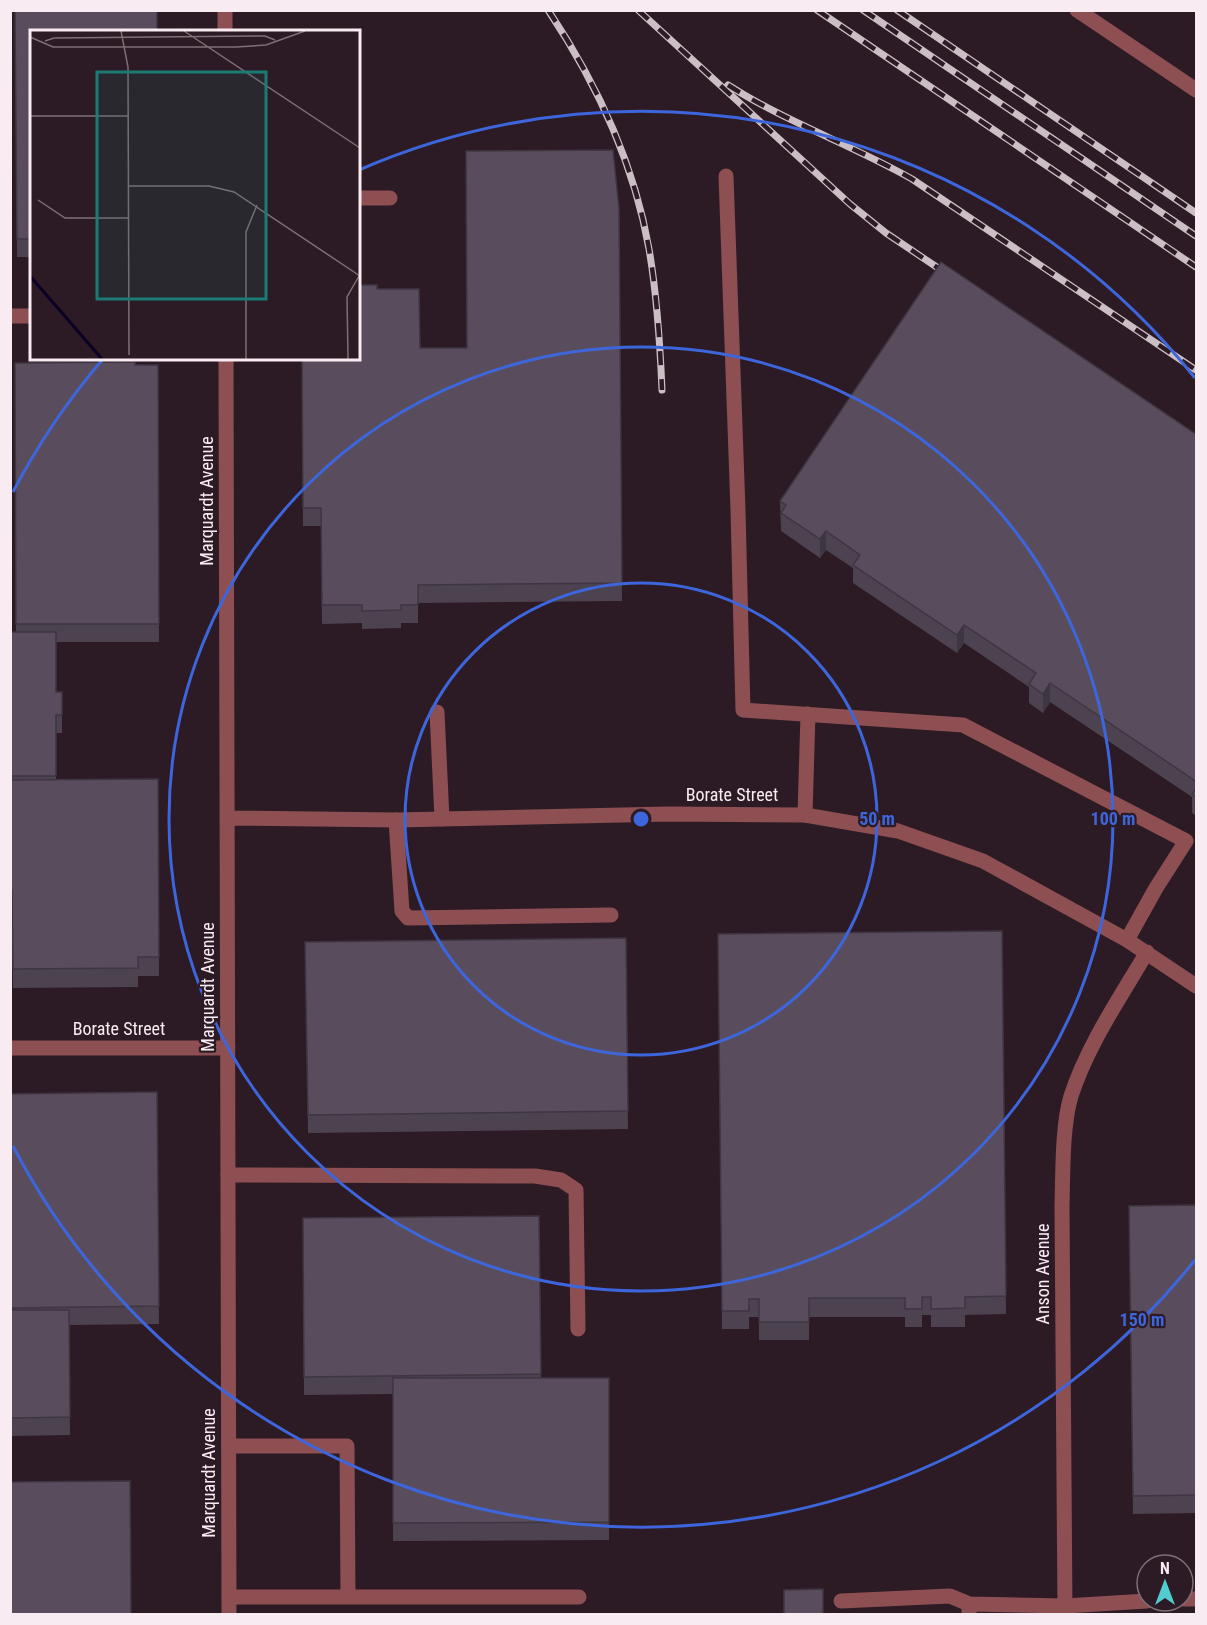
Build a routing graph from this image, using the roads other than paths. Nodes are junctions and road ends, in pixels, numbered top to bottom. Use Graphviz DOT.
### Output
graph roads {
  1 [pos="225,10"];
  2 [pos="1077,10"];
  3 [pos="225,30"];
  4 [pos="1197,90"];
  5 [pos="726,176"];
  6 [pos="360,198"];
  7 [pos="390,198"];
  8 [pos="10,316"];
  9 [pos="30,316"];
  10 [pos="226,360"];
  11 [pos="437,712"];
  12 [pos="808,714"];
  13 [pos="805,815"];
  14 [pos="227,818"];
  15 [pos="442,819"];
  16 [pos="396,820"];
  17 [pos="611,915"];
  18 [pos="1127,940"];
  19 [pos="1147,952"];
  20 [pos="1197,987"];
  21 [pos="10,1048"];
  22 [pos="228,1048"];
  23 [pos="228,1175"];
  24 [pos="578,1329"];
  25 [pos="229,1446"];
  26 [pos="348,1596"];
  27 [pos="229,1597"];
  28 [pos="579,1597"];
  29 [pos="841,1601"];
  30 [pos="1135,1602"];
  31 [pos="969,1609"];
  32 [pos="1065,1610"];
  33 [pos="229,1614"];
  1 -- 3 [label="street"];
  2 -- 4 [label="street"];
  5 -- 12 [label="street"];
  6 -- 7 [label="street"];
  8 -- 9 [label="street"];
  10 -- 14 [label="street, Marquardt Avenue"];
  11 -- 15 [label="street"];
  12 -- 13 [label="street"];
  12 -- 18 [label="street"];
  13 -- 15 [label="street, Borate Street"];
  13 -- 18 [label="street, Borate Street"];
  14 -- 16 [label="street, Borate Street"];
  14 -- 22 [label="street, Marquardt Avenue"];
  15 -- 16 [label="street, Borate Street"];
  16 -- 17 [label="street"];
  18 -- 19 [label="street, Borate Street"];
  19 -- 20 [label="street, Borate Street"];
  19 -- 32 [label="street, Anson Avenue"];
  21 -- 22 [label="street, Borate Street"];
  22 -- 23 [label="street, Marquardt Avenue"];
  23 -- 24 [label="street"];
  23 -- 25 [label="street, Marquardt Avenue"];
  25 -- 26 [label="street"];
  25 -- 27 [label="street, Marquardt Avenue"];
  26 -- 27 [label="street"];
  26 -- 28 [label="street"];
  27 -- 33 [label="street, Marquardt Avenue"];
  29 -- 31 [label="street"];
  30 -- 32 [label="street"];
  31 -- 32 [label="street"];
}
